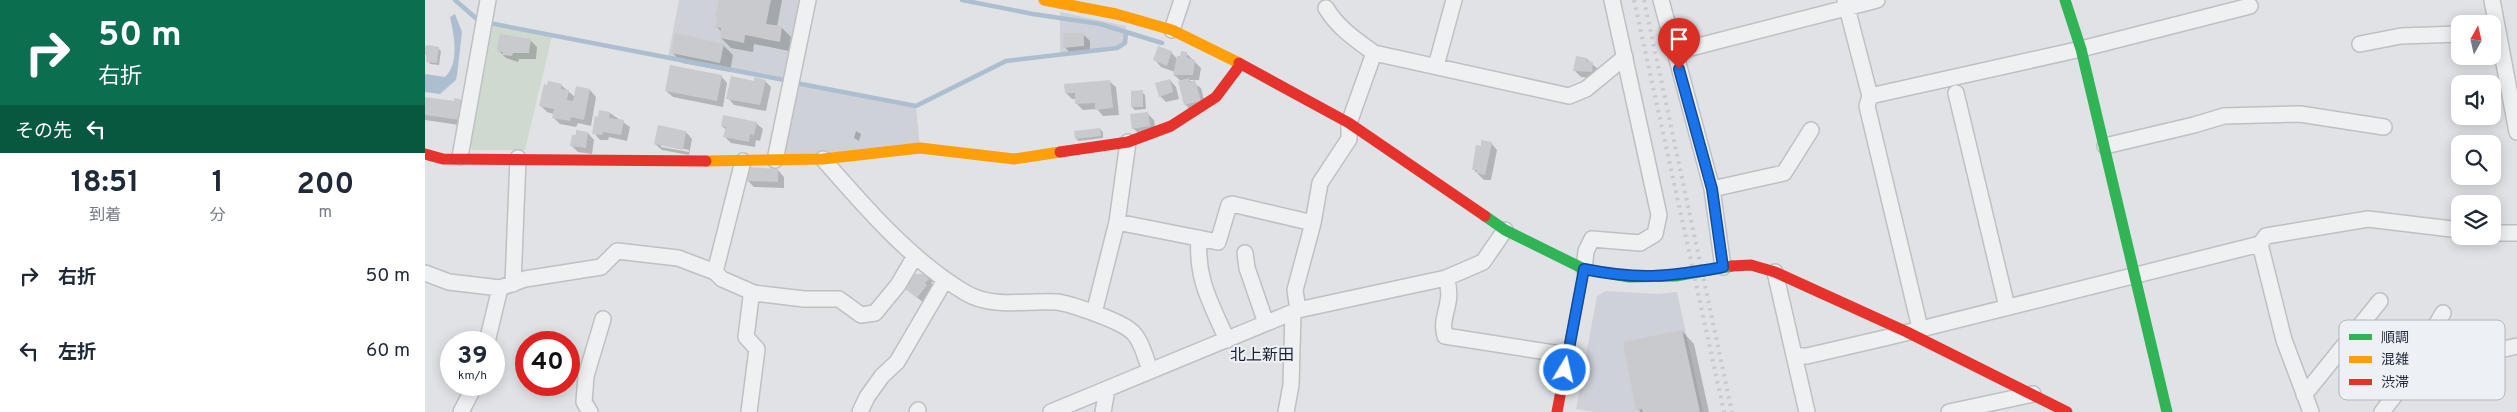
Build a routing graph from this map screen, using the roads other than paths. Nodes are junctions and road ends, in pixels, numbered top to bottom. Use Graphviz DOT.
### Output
graph roads {
  1 [pos="488,0"];
  2 [pos="808,0"];
  3 [pos="1044,0"];
  4 [pos="1182,0"];
  5 [pos="1454,0"];
  6 [pos="1612,0"];
  7 [pos="1661,0"];
  8 [pos="1877,0"];
  9 [pos="2065,0"];
  10 [pos="2492,0"];
  11 [pos="1845,3"];
  12 [pos="2250,6"];
  13 [pos="1325,8"];
  14 [pos="2493,15"];
  15 [pos="1172,30"];
  16 [pos="2451,34"];
  17 [pos="2360,44"];
  18 [pos="2081,49"];
  19 [pos="1675,52"];
  20 [pos="1374,53"];
  21 [pos="1625,57"];
  22 [pos="2501,60"];
  23 [pos="1240,65"];
  24 [pos="1436,66"];
  25 [pos="1956,93"];
  26 [pos="1870,96"];
  27 [pos="1349,123"];
  28 [pos="2384,127"];
  29 [pos="1811,130"];
  30 [pos="2517,132"];
  31 [pos="1128,142"];
  32 [pos="2105,146"];
  33 [pos="425,154"];
  34 [pos="460,158"];
  35 [pos="518,158"];
  36 [pos="823,159"];
  37 [pos="775,160"];
  38 [pos="743,161"];
  39 [pos="1712,189"];
  40 [pos="1117,222"];
  41 [pos="1313,223"];
  42 [pos="2451,229"];
  43 [pos="1505,230"];
  44 [pos="2501,233"];
  45 [pos="2517,234"];
  46 [pos="1199,238"];
  47 [pos="2260,244"];
  48 [pos="1245,253"];
  49 [pos="915,256"];
  50 [pos="1723,267"];
  51 [pos="1584,269"];
  52 [pos="715,272"];
  53 [pos="1775,272"];
  54 [pos="425,273"];
  55 [pos="2134,275"];
  56 [pos="1446,278"];
  57 [pos="945,280"];
  58 [pos="507,286"];
  59 [pos="753,293"];
  60 [pos="2381,301"];
  61 [pos="2007,307"];
  62 [pos="1295,311"];
  63 [pos="1094,313"];
  64 [pos="2443,313"];
  65 [pos="603,319"];
  66 [pos="2365,320"];
  67 [pos="2439,320"];
  68 [pos="1266,322"];
  69 [pos="1913,330"];
  70 [pos="491,331"];
  71 [pos="1227,340"];
  72 [pos="2339,352"];
  73 [pos="1567,355"];
  74 [pos="1794,356"];
  75 [pos="1150,370"];
  76 [pos="1107,390"];
  77 [pos="2033,394"];
  78 [pos="2304,395"];
  79 [pos="469,396"];
  80 [pos="2391,400"];
  81 [pos="2063,411"];
  82 [pos="461,412"];
  83 [pos="590,412"];
  84 [pos="749,412"];
  85 [pos="860,412"];
  86 [pos="1051,412"];
  87 [pos="1103,412"];
  88 [pos="1286,412"];
  89 [pos="1557,412"];
  90 [pos="1807,412"];
  91 [pos="1949,412"];
  92 [pos="2167,412"];
  93 [pos="2311,412"];
  94 [pos="2382,412"];
  1 -- 34 [label="street"];
  2 -- 37 [label="street"];
  3 -- 15 [label="street"];
  4 -- 15 [label="street"];
  5 -- 24 [label="street"];
  6 -- 21 [label="street"];
  7 -- 19 [label="street"];
  8 -- 11 [label="street"];
  9 -- 18 [label="street"];
  10 -- 14 [label="street"];
  11 -- 19 [label="street"];
  11 -- 26 [label="street"];
  12 -- 18 [label="street"];
  13 -- 20 [label="street"];
  15 -- 23 [label="street"];
  16 -- 17 [label="street"];
  18 -- 26 [label="street"];
  18 -- 32 [label="street"];
  19 -- 39 [label="street"];
  20 -- 24 [label="street"];
  20 -- 27 [label="street"];
  21 -- 24 [label="street"];
  21 -- 51 [label="street"];
  22 -- 30 [label="street"];
  23 -- 27 [label="street"];
  23 -- 31 [label="street"];
  25 -- 61 [label="street"];
  26 -- 69 [label="street"];
  27 -- 41 [label="street"];
  27 -- 43 [label="street"];
  28 -- 32 [label="street"];
  29 -- 39 [label="street"];
  31 -- 36 [label="street"];
  31 -- 40 [label="street"];
  32 -- 55 [label="street"];
  33 -- 34 [label="street"];
  34 -- 35 [label="street"];
  35 -- 38 [label="street"];
  35 -- 58 [label="street"];
  36 -- 37 [label="street"];
  36 -- 49 [label="street"];
  37 -- 38 [label="street"];
  38 -- 52 [label="street"];
  39 -- 50 [label="street"];
  40 -- 46 [label="street"];
  40 -- 63 [label="street"];
  41 -- 46 [label="street"];
  41 -- 62 [label="street"];
  42 -- 47 [label="street"];
  43 -- 51 [label="street"];
  43 -- 56 [label="street"];
  44 -- 45 [label="street"];
  46 -- 71 [label="street"];
  47 -- 55 [label="street"];
  47 -- 78 [label="street"];
  48 -- 68 [label="street"];
  49 -- 57 [label="street"];
  49 -- 59 [label="street"];
  50 -- 51 [label="street"];
  50 -- 53 [label="street"];
  51 -- 73 [label="street"];
  52 -- 58 [label="street"];
  52 -- 59 [label="street"];
  53 -- 69 [label="street"];
  53 -- 74 [label="street"];
  54 -- 58 [label="street"];
  55 -- 61 [label="street"];
  55 -- 92 [label="street"];
  56 -- 62 [label="street"];
  56 -- 73 [label="street"];
  57 -- 63 [label="street"];
  57 -- 85 [label="street"];
  58 -- 70 [label="street"];
  59 -- 84 [label="street"];
  60 -- 66 [label="street"];
  61 -- 69 [label="street"];
  62 -- 68 [label="street"];
  62 -- 88 [label="street"];
  63 -- 75 [label="street"];
  64 -- 67 [label="street"];
  65 -- 83 [label="street"];
  68 -- 71 [label="street"];
  69 -- 74 [label="street"];
  69 -- 77 [label="street"];
  71 -- 75 [label="street"];
  72 -- 78 [label="street"];
  73 -- 89 [label="street"];
  74 -- 90 [label="street"];
  75 -- 76 [label="street"];
  76 -- 86 [label="street"];
  76 -- 87 [label="street"];
  77 -- 81 [label="street"];
  77 -- 91 [label="street"];
  78 -- 93 [label="street"];
  79 -- 82 [label="street"];
  80 -- 94 [label="street"];
}
